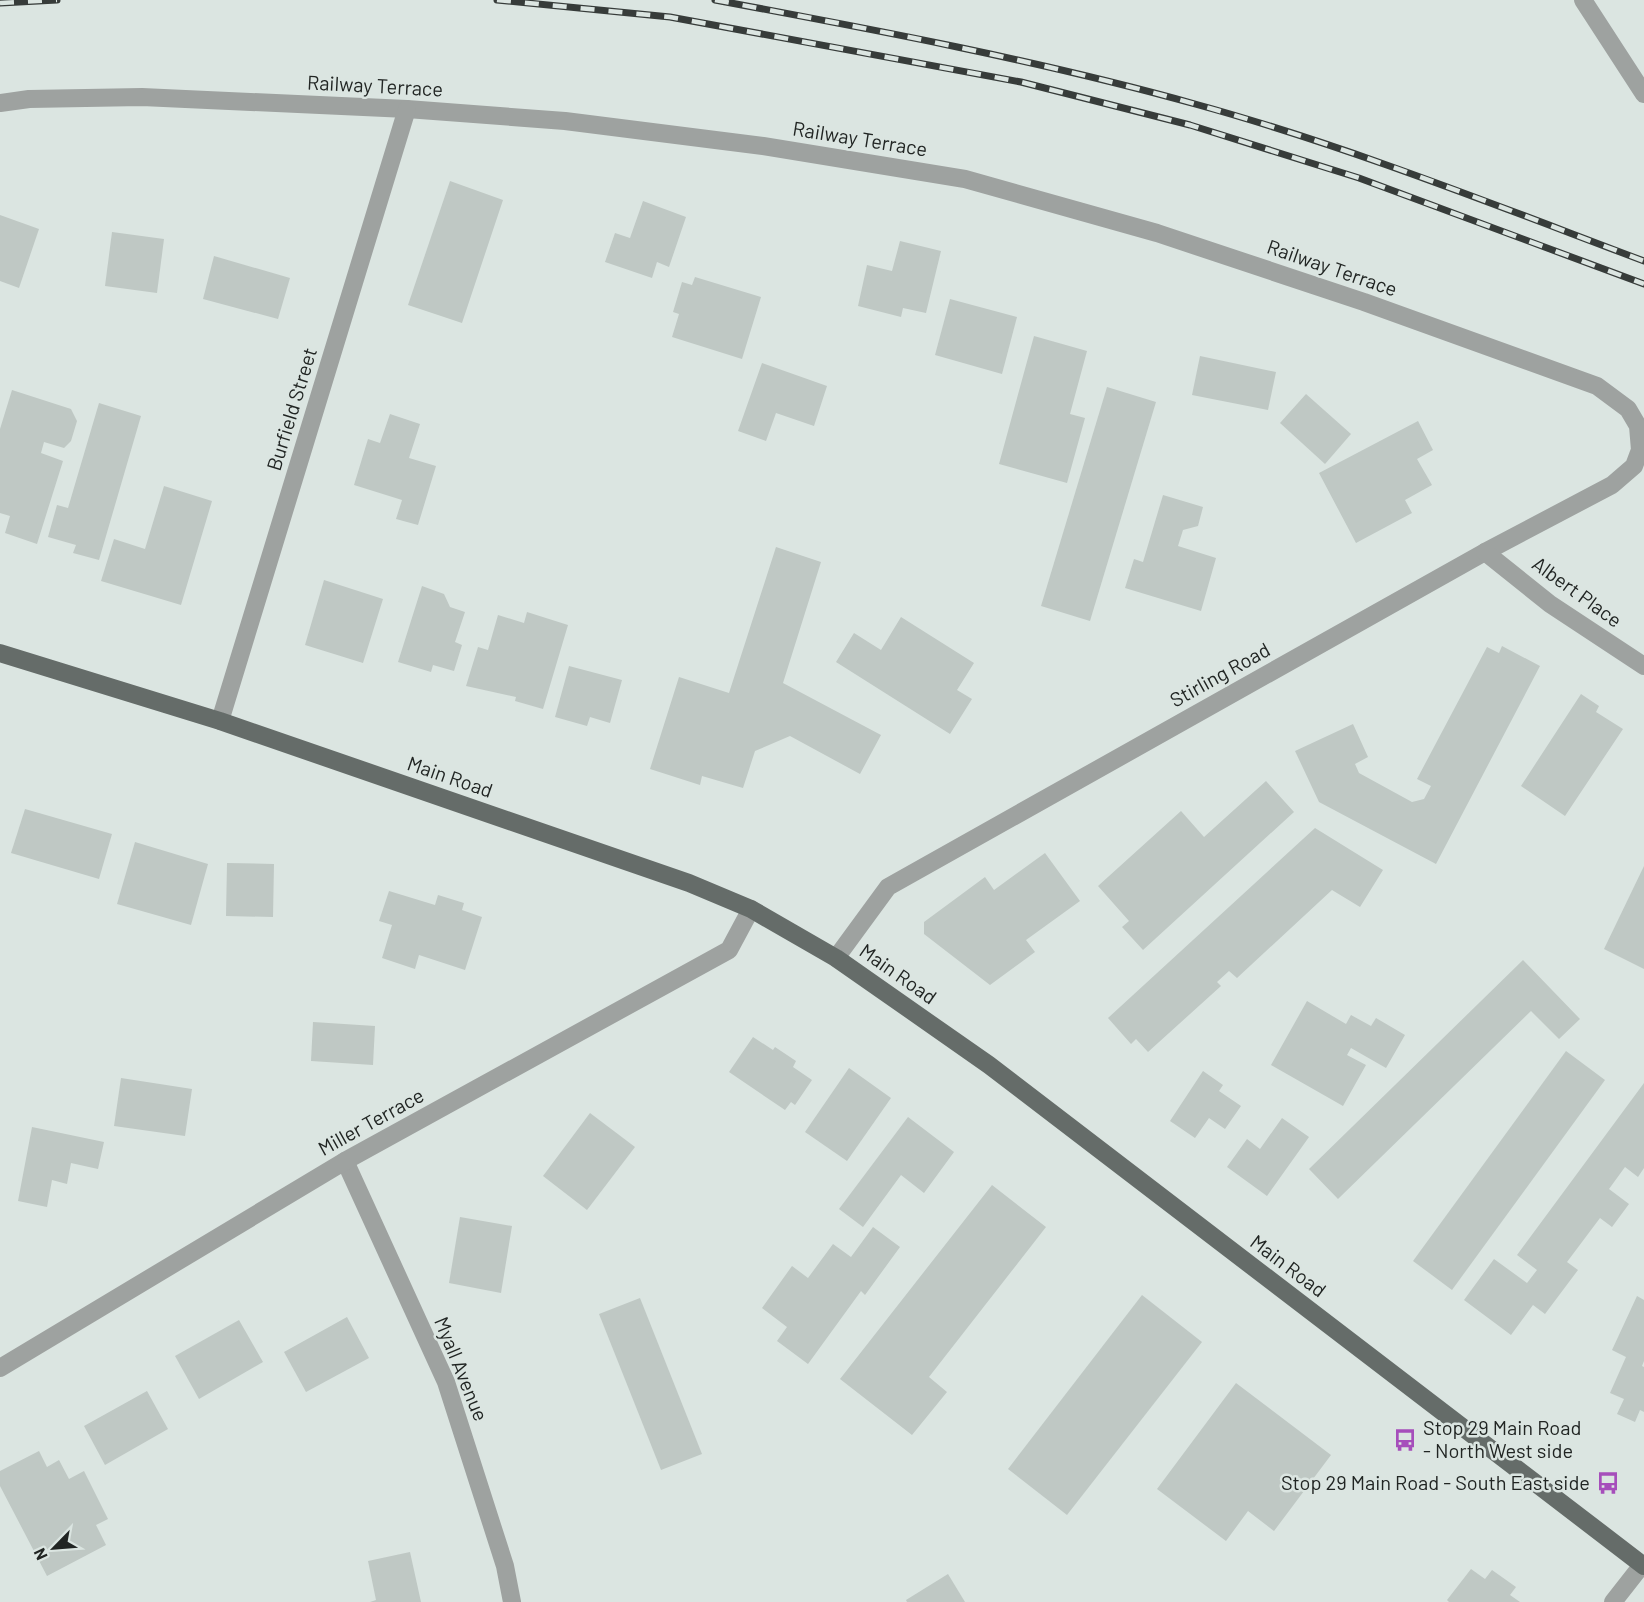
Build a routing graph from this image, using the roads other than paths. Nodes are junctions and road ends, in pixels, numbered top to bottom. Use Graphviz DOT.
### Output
graph roads {
  1 [pos="1583,0"];
  2 [pos="1644,93"];
  3 [pos="0,103"];
  4 [pos="407,109"];
  5 [pos="1642,449"];
  6 [pos="1485,552"];
  7 [pos="0,653"];
  8 [pos="1644,666"];
  9 [pos="220,722"];
  10 [pos="751,909"];
  11 [pos="836,958"];
  12 [pos="345,1161"];
  13 [pos="0,1368"];
  14 [pos="1643,1566"];
  15 [pos="512,1602"];
  16 [pos="1613,1602"];
  1 -- 2 [label="street"];
  3 -- 4 [label="street, Railway Terrace"];
  4 -- 5 [label="street, Railway Terrace"];
  4 -- 9 [label="street, Burfield Street"];
  5 -- 6 [label="street, Stirling Road"];
  6 -- 8 [label="street, Albert Place"];
  6 -- 11 [label="street, Stirling Road"];
  7 -- 9 [label="main road, Main Road"];
  9 -- 10 [label="main road, Main Road"];
  10 -- 11 [label="main road, Main Road"];
  10 -- 12 [label="street, Miller Terrace"];
  11 -- 14 [label="main road, Main Road"];
  12 -- 13 [label="street, Miller Terrace"];
  12 -- 15 [label="street, Myall Avenue"];
  14 -- 16 [label="street"];
}
